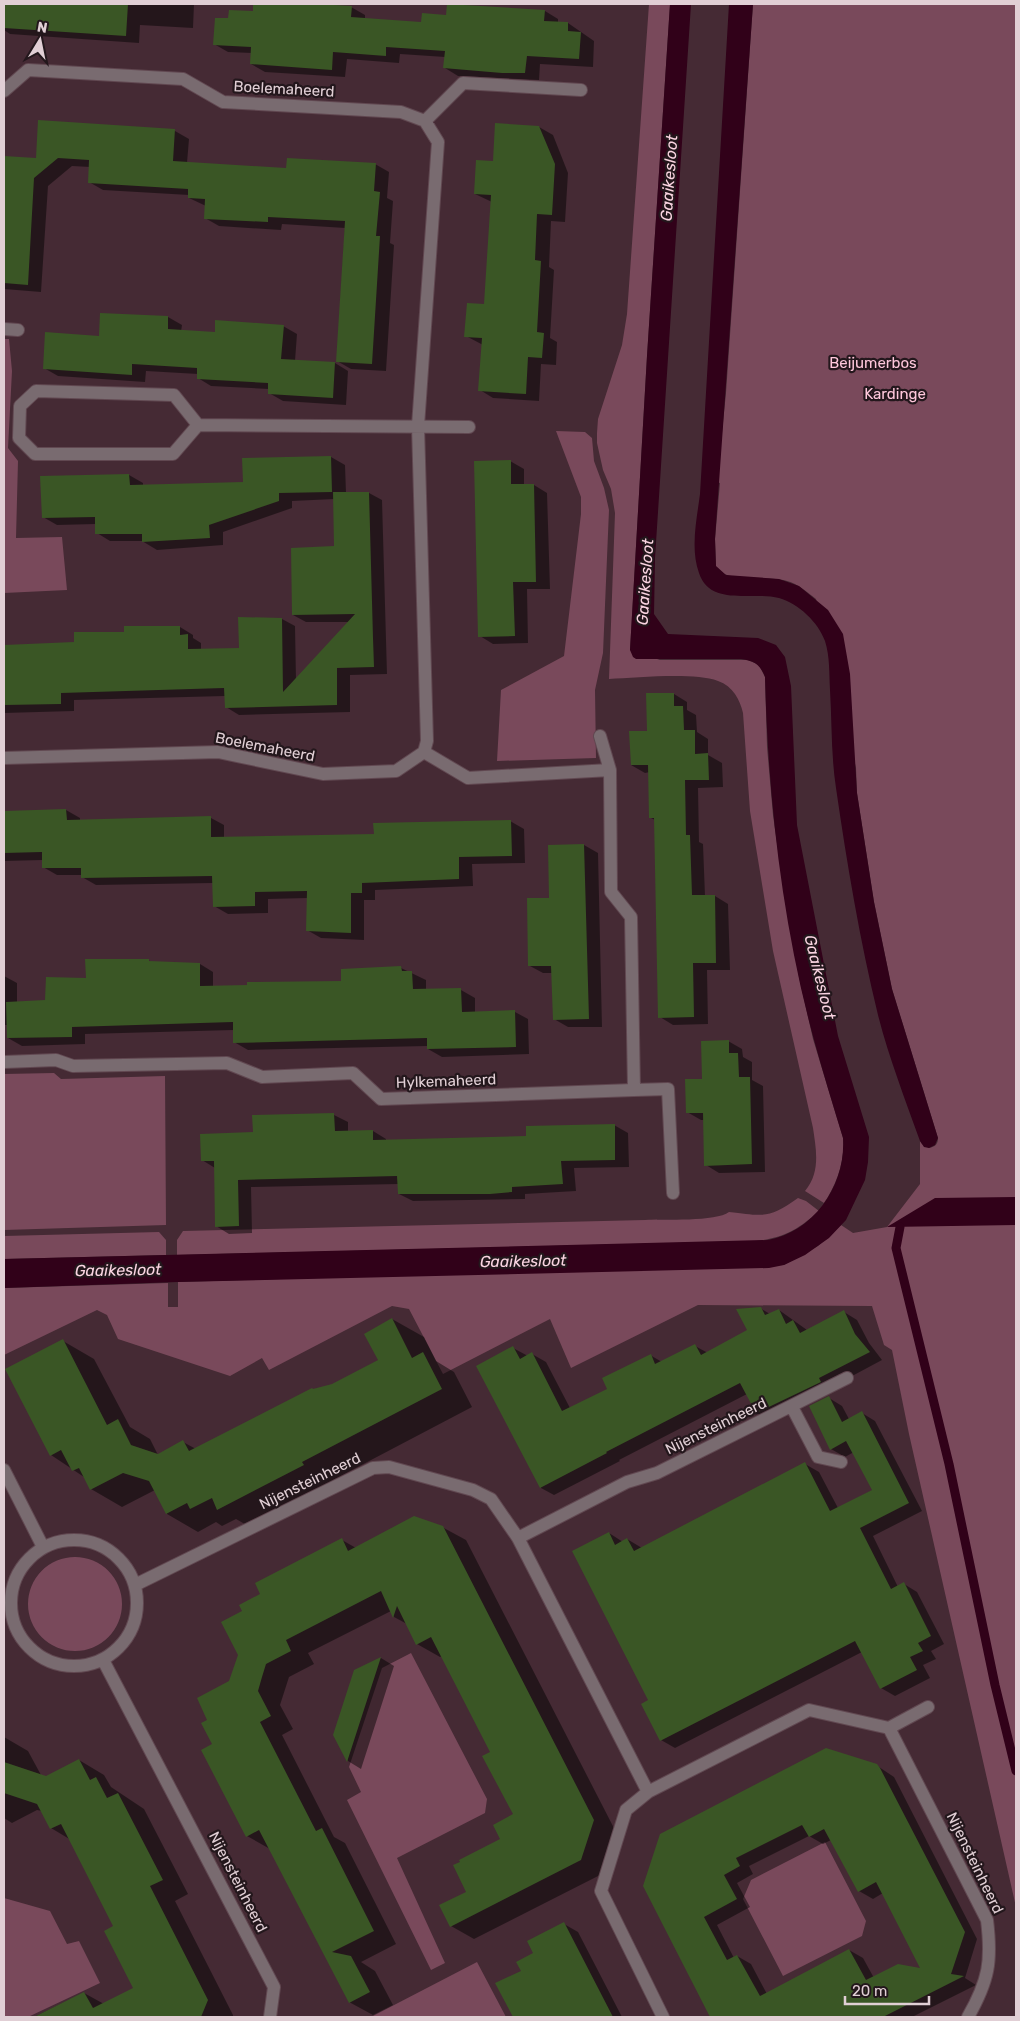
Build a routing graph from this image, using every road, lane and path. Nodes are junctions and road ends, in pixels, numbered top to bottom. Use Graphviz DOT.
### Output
graph roads {
  1 [pos="581,90"];
  2 [pos="4,91"];
  3 [pos="425,121"];
  4 [pos="4,329"];
  5 [pos="18,330"];
  6 [pos="198,425"];
  7 [pos="418,426"];
  8 [pos="470,427"];
  9 [pos="600,736"];
  10 [pos="424,752"];
  11 [pos="4,758"];
  12 [pos="610,770"];
  13 [pos="4,1062"];
  14 [pos="634,1090"];
  15 [pos="672,1193"];
  16 [pos="847,1378"];
  17 [pos="792,1406"];
  18 [pos="841,1462"];
  19 [pos="4,1470"];
  20 [pos="518,1538"];
  21 [pos="43,1547"];
  22 [pos="135,1585"];
  23 [pos="8,1622"];
  24 [pos="102,1660"];
  25 [pos="928,1708"];
  26 [pos="889,1728"];
  27 [pos="648,1792"];
  28 [pos="270,2017"];
  29 [pos="663,2017"];
  30 [pos="968,2017"];
  1 -- 3 [label="street"];
  2 -- 3 [label="street, Boelemaheerd"];
  3 -- 7 [label="street"];
  4 -- 5 [label="street"];
  6 -- 6 [label="street"];
  6 -- 7 [label="street"];
  7 -- 8 [label="street"];
  7 -- 10 [label="street"];
  9 -- 12 [label="street"];
  10 -- 11 [label="street, Boelemaheerd"];
  10 -- 12 [label="street"];
  12 -- 14 [label="street"];
  13 -- 14 [label="street, Hylkemaheerd"];
  14 -- 15 [label="street, Hylkemaheerd"];
  16 -- 17 [label="street, Nijensteinheerd"];
  17 -- 18 [label="street"];
  17 -- 20 [label="street, Nijensteinheerd"];
  19 -- 21 [label="street"];
  20 -- 22 [label="street, Nijensteinheerd"];
  20 -- 27 [label="street, Nijensteinheerd"];
  21 -- 22 [label="street"];
  21 -- 23 [label="street"];
  22 -- 24 [label="street"];
  23 -- 24 [label="street"];
  24 -- 28 [label="street, Nijensteinheerd"];
  25 -- 26 [label="street"];
  26 -- 27 [label="street"];
  26 -- 30 [label="street, Nijensteinheerd"];
  27 -- 29 [label="street"];
}
